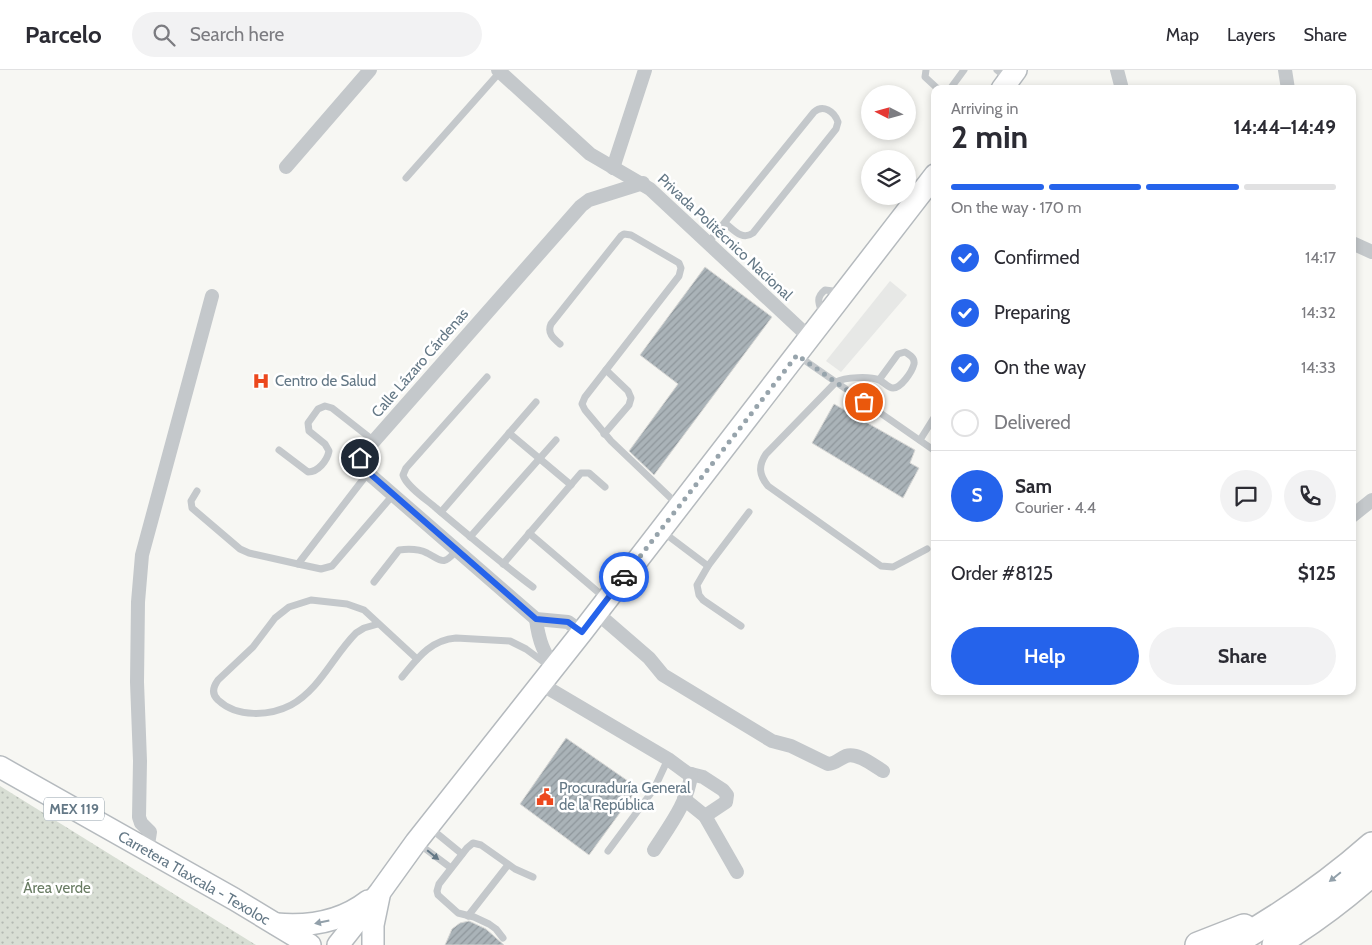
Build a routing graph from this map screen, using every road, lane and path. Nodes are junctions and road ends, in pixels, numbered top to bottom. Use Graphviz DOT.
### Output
graph roads {
  1 [pos="370,70"];
  2 [pos="645,70"];
  3 [pos="926,70"];
  4 [pos="964,70"];
  5 [pos="1116,70"];
  6 [pos="1284,70"];
  7 [pos="499,71"];
  8 [pos="934,85"];
  9 [pos="953,85"];
  10 [pos="1121,85"];
  11 [pos="1287,85"];
  12 [pos="286,167"];
  13 [pos="613,168"];
  14 [pos="406,178"];
  15 [pos="931,180"];
  16 [pos="643,183"];
  17 [pos="725,223"];
  18 [pos="708,243"];
  19 [pos="1356,246"];
  20 [pos="1372,252"];
  21 [pos="212,296"];
  22 [pos="810,338"];
  23 [pos="560,344"];
  24 [pos="797,355"];
  25 [pos="606,370"];
  26 [pos="487,377"];
  27 [pos="879,380"];
  28 [pos="836,382"];
  29 [pos="536,402"];
  30 [pos="931,422"];
  31 [pos="509,433"];
  32 [pos="604,434"];
  33 [pos="556,440"];
  34 [pos="920,440"];
  35 [pos="374,441"];
  36 [pos="931,448"];
  37 [pos="279,450"];
  38 [pos="539,458"];
  39 [pos="368,472"];
  40 [pos="571,484"];
  41 [pos="605,487"];
  42 [pos="197,491"];
  43 [pos="393,495"];
  44 [pos="1372,500"];
  45 [pos="680,506"];
  46 [pos="441,512"];
  47 [pos="749,512"];
  48 [pos="1356,513"];
  49 [pos="661,531"];
  50 [pos="529,533"];
  51 [pos="470,537"];
  52 [pos="927,549"];
  53 [pos="456,551"];
  54 [pos="298,564"];
  55 [pos="503,564"];
  56 [pos="708,566"];
  57 [pos="374,582"];
  58 [pos="533,587"];
  59 [pos="602,606"];
  60 [pos="536,619"];
  61 [pos="378,624"];
  62 [pos="741,626"];
  63 [pos="582,632"];
  64 [pos="417,659"];
  65 [pos="550,673"];
  66 [pos="402,678"];
  67 [pos="668,759"];
  68 [pos="0,767"];
  69 [pos="883,771"];
  70 [pos="691,774"];
  71 [pos="684,799"];
  72 [pos="705,816"];
  73 [pos="422,834"];
  74 [pos="1372,845"];
  75 [pos="654,850"];
  76 [pos="147,851"];
  77 [pos="608,851"];
  78 [pos="462,854"];
  79 [pos="508,865"];
  80 [pos="451,868"];
  81 [pos="737,872"];
  82 [pos="1372,873"];
  83 [pos="533,877"];
  84 [pos="380,892"];
  85 [pos="1282,914"];
  86 [pos="468,916"];
  87 [pos="274,924"];
  88 [pos="503,938"];
  89 [pos="310,945"];
  90 [pos="338,945"];
  91 [pos="373,945"];
  92 [pos="1198,945"];
  93 [pos="1230,945"];
  94 [pos="1275,945"];
  1 -- 12 [label="street"];
  2 -- 13 [label="street"];
  3 -- 8 [label="lane"];
  4 -- 9 [label="lane"];
  5 -- 10 [label="street"];
  6 -- 11 [label="street"];
  7 -- 13 [label="street, Privada Politécnico Nacional"];
  7 -- 14 [label="lane"];
  13 -- 16 [label="street, Privada Politécnico Nacional"];
  15 -- 22 [label="main road"];
  16 -- 18 [label="street, Privada Politécnico Nacional"];
  16 -- 35 [label="street, Calle Lázaro Cárdenas"];
  17 -- 17 [label="lane"];
  17 -- 18 [label="lane"];
  18 -- 22 [label="street, Privada Politécnico Nacional"];
  19 -- 20 [label="street"];
  21 -- 76 [label="street"];
  22 -- 24 [label="main road"];
  23 -- 25 [label="lane"];
  24 -- 28 [label="lane"];
  24 -- 45 [label="main road"];
  25 -- 32 [label="lane"];
  25 -- 32 [label="lane"];
  26 -- 46 [label="lane"];
  27 -- 27 [label="lane"];
  27 -- 28 [label="lane"];
  28 -- 34 [label="lane"];
  28 -- 52 [label="lane"];
  29 -- 31 [label="lane"];
  30 -- 34 [label="lane"];
  31 -- 38 [label="lane"];
  31 -- 46 [label="lane"];
  32 -- 45 [label="lane"];
  33 -- 38 [label="lane"];
  34 -- 36 [label="lane"];
  35 -- 37 [label="lane"];
  35 -- 39 [label="street, Calle Lázaro Cárdenas"];
  38 -- 40 [label="lane"];
  38 -- 51 [label="lane"];
  39 -- 43 [label="street"];
  39 -- 54 [label="lane"];
  40 -- 41 [label="lane"];
  40 -- 50 [label="lane"];
  42 -- 54 [label="lane"];
  43 -- 53 [label="street"];
  43 -- 54 [label="lane"];
  44 -- 48 [label="street"];
  45 -- 49 [label="main road"];
  46 -- 51 [label="lane"];
  47 -- 56 [label="lane"];
  49 -- 56 [label="lane"];
  49 -- 59 [label="main road"];
  50 -- 55 [label="lane"];
  50 -- 59 [label="lane"];
  51 -- 55 [label="lane"];
  53 -- 57 [label="lane"];
  53 -- 60 [label="street"];
  55 -- 58 [label="lane"];
  56 -- 62 [label="lane"];
  59 -- 63 [label="main road"];
  59 -- 69 [label="street"];
  60 -- 63 [label="street"];
  60 -- 65 [label="street"];
  61 -- 61 [label="lane"];
  61 -- 64 [label="lane"];
  63 -- 65 [label="main road"];
  64 -- 65 [label="lane"];
  64 -- 66 [label="lane"];
  65 -- 67 [label="street"];
  65 -- 73 [label="main road"];
  67 -- 70 [label="street"];
  67 -- 77 [label="lane"];
  68 -- 76 [label="main road, Carretera Tlaxcala - Texoloc / MEX 119"];
  70 -- 71 [label="street"];
  70 -- 72 [label="street"];
  71 -- 72 [label="street"];
  71 -- 75 [label="street"];
  72 -- 81 [label="street"];
  73 -- 78 [label="lane"];
  73 -- 80 [label="lane, one-way"];
  73 -- 84 [label="main road"];
  74 -- 85 [label="highway, one-way"];
  76 -- 87 [label="main road, Carretera Tlaxcala - Texoloc / MEX 119"];
  78 -- 79 [label="lane"];
  78 -- 80 [label="lane"];
  79 -- 83 [label="lane"];
  79 -- 86 [label="lane"];
  80 -- 86 [label="lane"];
  82 -- 94 [label="highway"];
  84 -- 87 [label="main road, one-way"];
  84 -- 90 [label="main road"];
  84 -- 91 [label="main road"];
  85 -- 92 [label="highway"];
  85 -- 93 [label="highway"];
  86 -- 88 [label="lane"];
  87 -- 89 [label="main road, Carretera Tlaxcala - Texoloc / MEX 119"];
}
